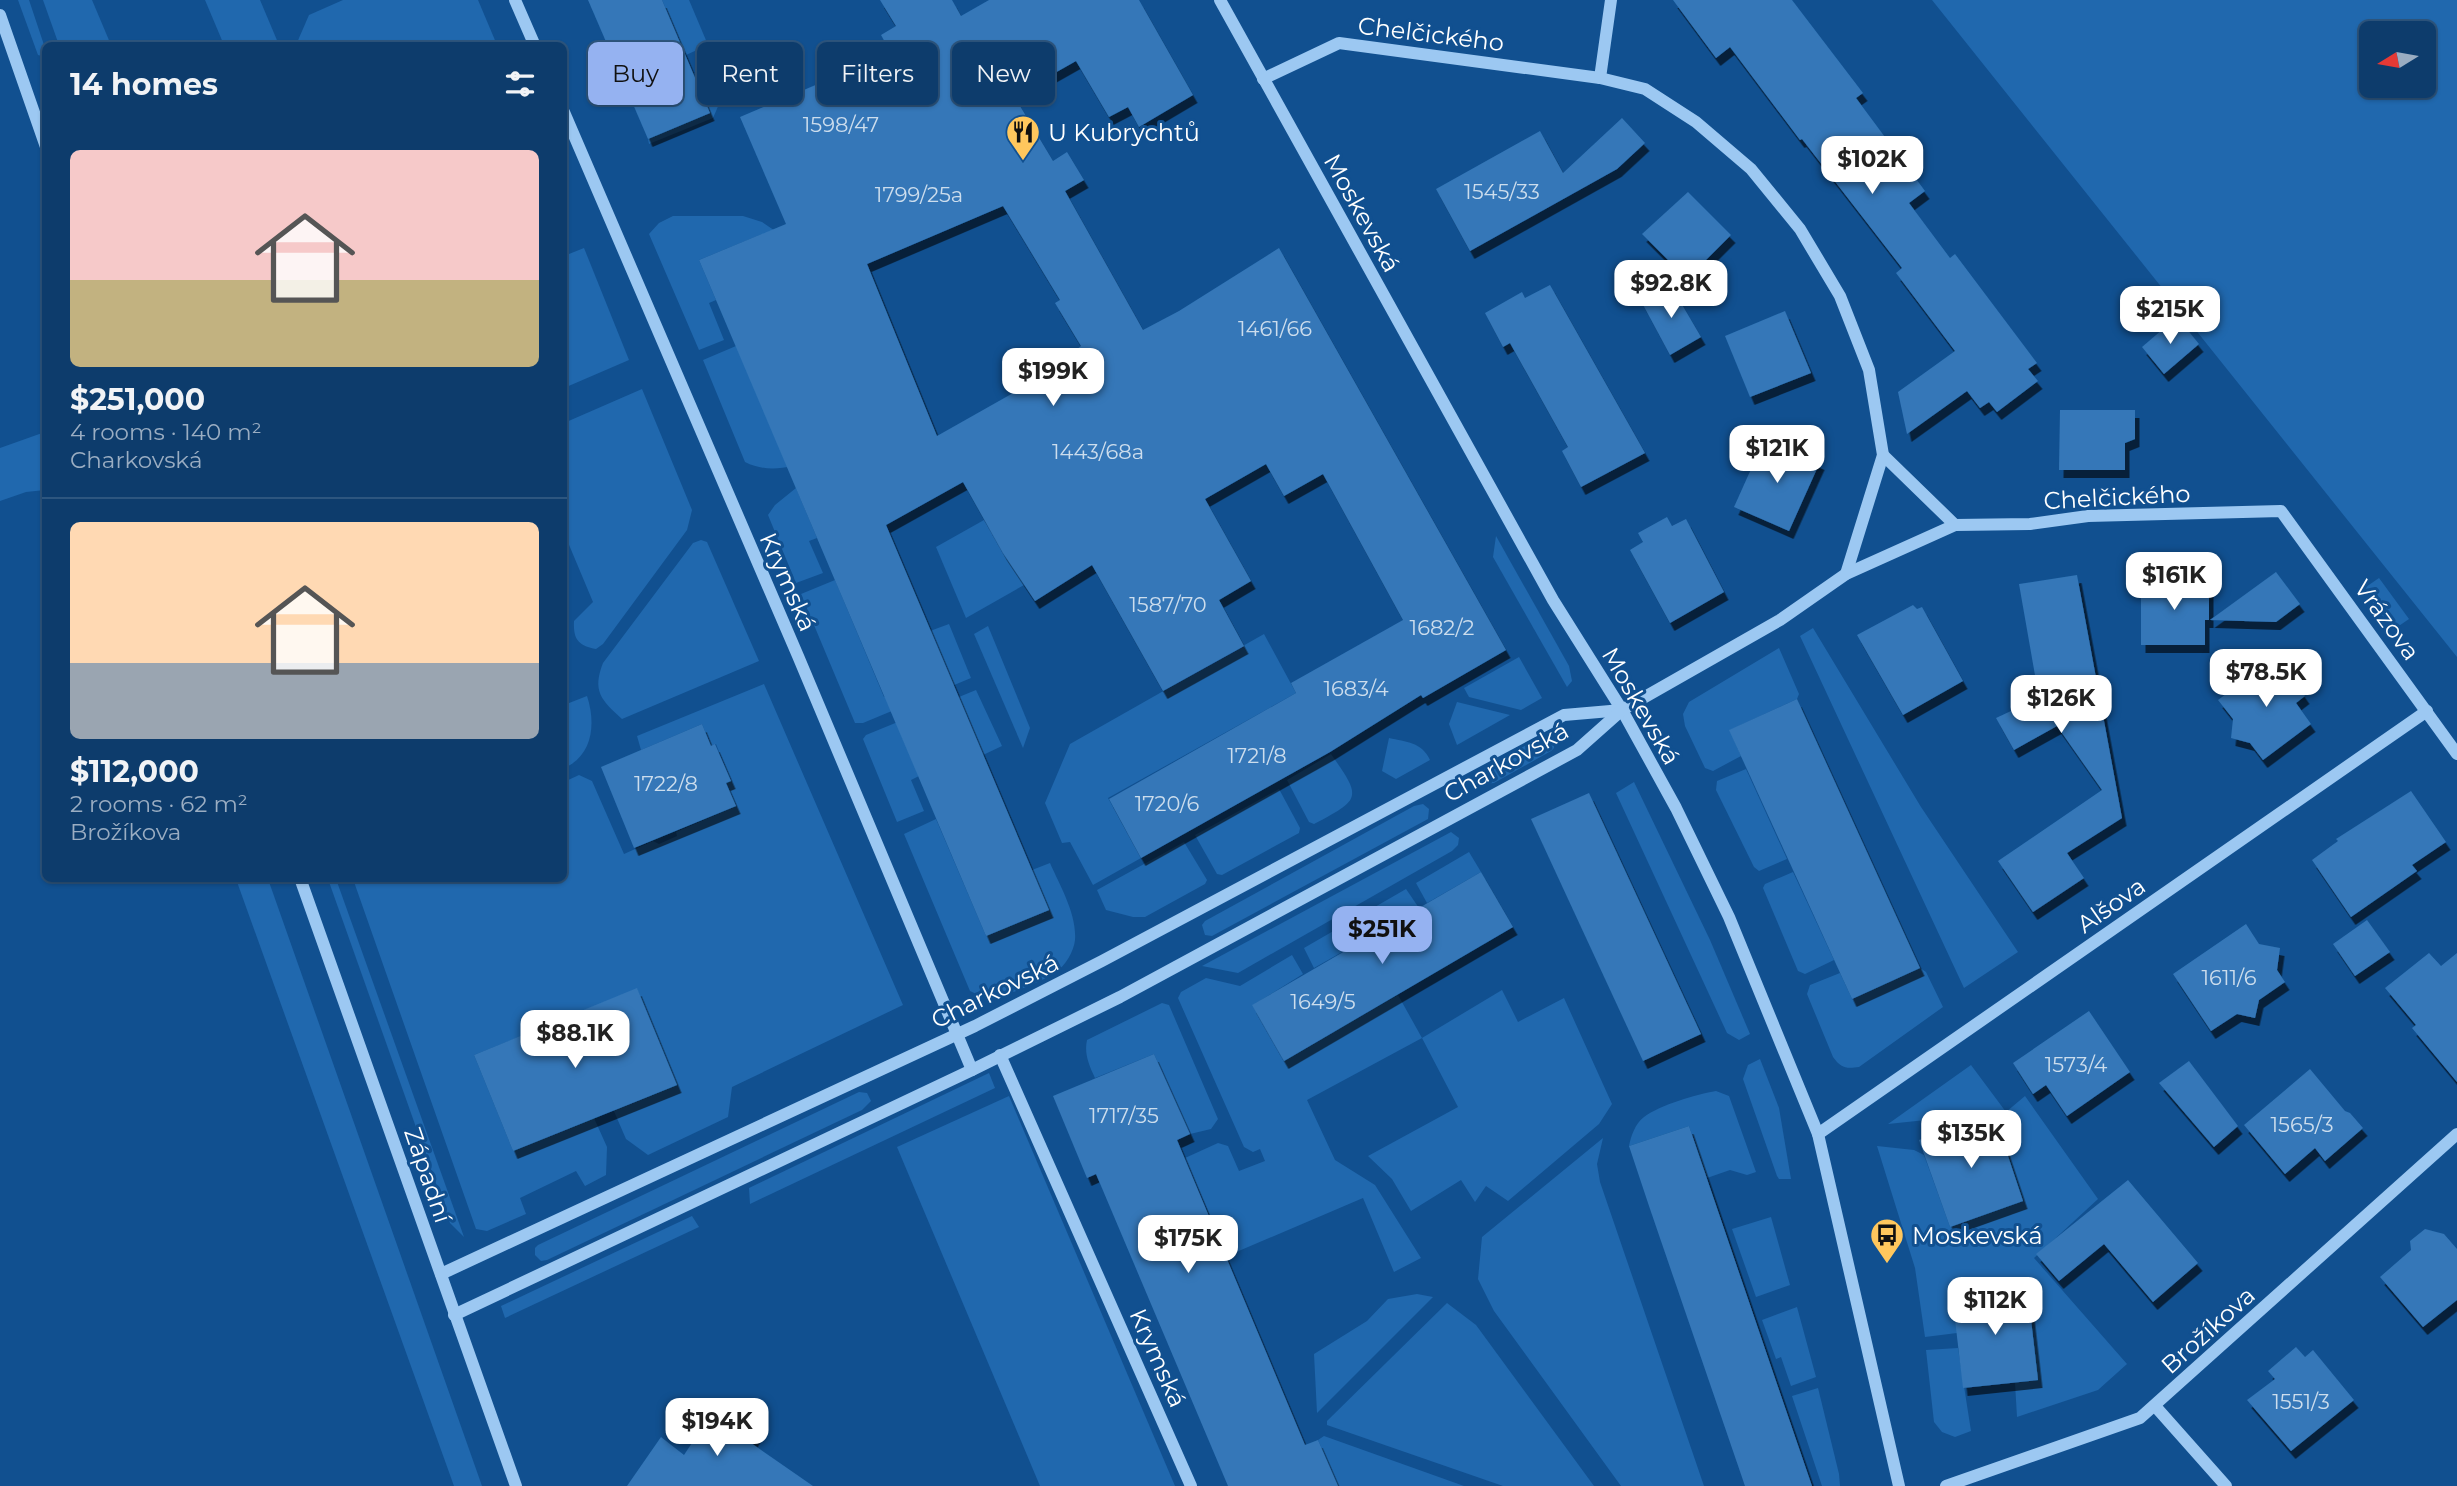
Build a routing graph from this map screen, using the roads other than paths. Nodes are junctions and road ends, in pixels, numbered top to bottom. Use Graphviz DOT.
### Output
graph roads {
  1 [pos="515,0"];
  2 [pos="1220,0"];
  3 [pos="1611,0"];
  4 [pos="0,15"];
  5 [pos="532,42"];
  6 [pos="1600,78"];
  7 [pos="1263,79"];
  8 [pos="567,119"];
  9 [pos="42,136"];
  10 [pos="1883,455"];
  11 [pos="2281,511"];
  12 [pos="1955,525"];
  13 [pos="1846,574"];
  14 [pos="1622,710"];
  15 [pos="2427,711"];
  16 [pos="2457,754"];
  17 [pos="301,882"];
  18 [pos="956,1034"];
  19 [pos="1000,1055"];
  20 [pos="972,1070"];
  21 [pos="1818,1133"];
  22 [pos="2457,1134"];
  23 [pos="441,1274"];
  24 [pos="454,1315"];
  25 [pos="2155,1406"];
  26 [pos="516,1486"];
  27 [pos="1191,1486"];
  28 [pos="1899,1486"];
  29 [pos="1946,1486"];
  30 [pos="2225,1486"];
  1 -- 5 [label="street"];
  2 -- 7 [label="street, Moskevská"];
  3 -- 6 [label="street"];
  4 -- 9 [label="street"];
  6 -- 7 [label="street, Chelčického"];
  6 -- 10 [label="street, Chelčického"];
  7 -- 14 [label="street, Moskevská"];
  8 -- 18 [label="street, Krymská"];
  10 -- 12 [label="street"];
  10 -- 13 [label="street, Chelčického"];
  11 -- 12 [label="street, Chelčického"];
  11 -- 15 [label="street, Vrázova"];
  12 -- 13 [label="street, Chelčického"];
  13 -- 14 [label="street, Chelčického"];
  14 -- 18 [label="street, Charkovská"];
  14 -- 19 [label="street, Charkovská"];
  14 -- 21 [label="street, Moskevská"];
  15 -- 16 [label="street, Vrázova"];
  15 -- 21 [label="street, Alšova"];
  17 -- 23 [label="street, Západní"];
  18 -- 20 [label="street, Krymská"];
  18 -- 23 [label="street, Charkovská"];
  19 -- 20 [label="street, Charkovská"];
  19 -- 27 [label="street, Krymská"];
  20 -- 24 [label="street, Charkovská"];
  21 -- 28 [label="street, Moskevská"];
  22 -- 25 [label="street, Brožíkova"];
  23 -- 24 [label="street, Západní"];
  24 -- 26 [label="street, Západní"];
  25 -- 29 [label="street, Brožíkova"];
  25 -- 30 [label="street"];
}
